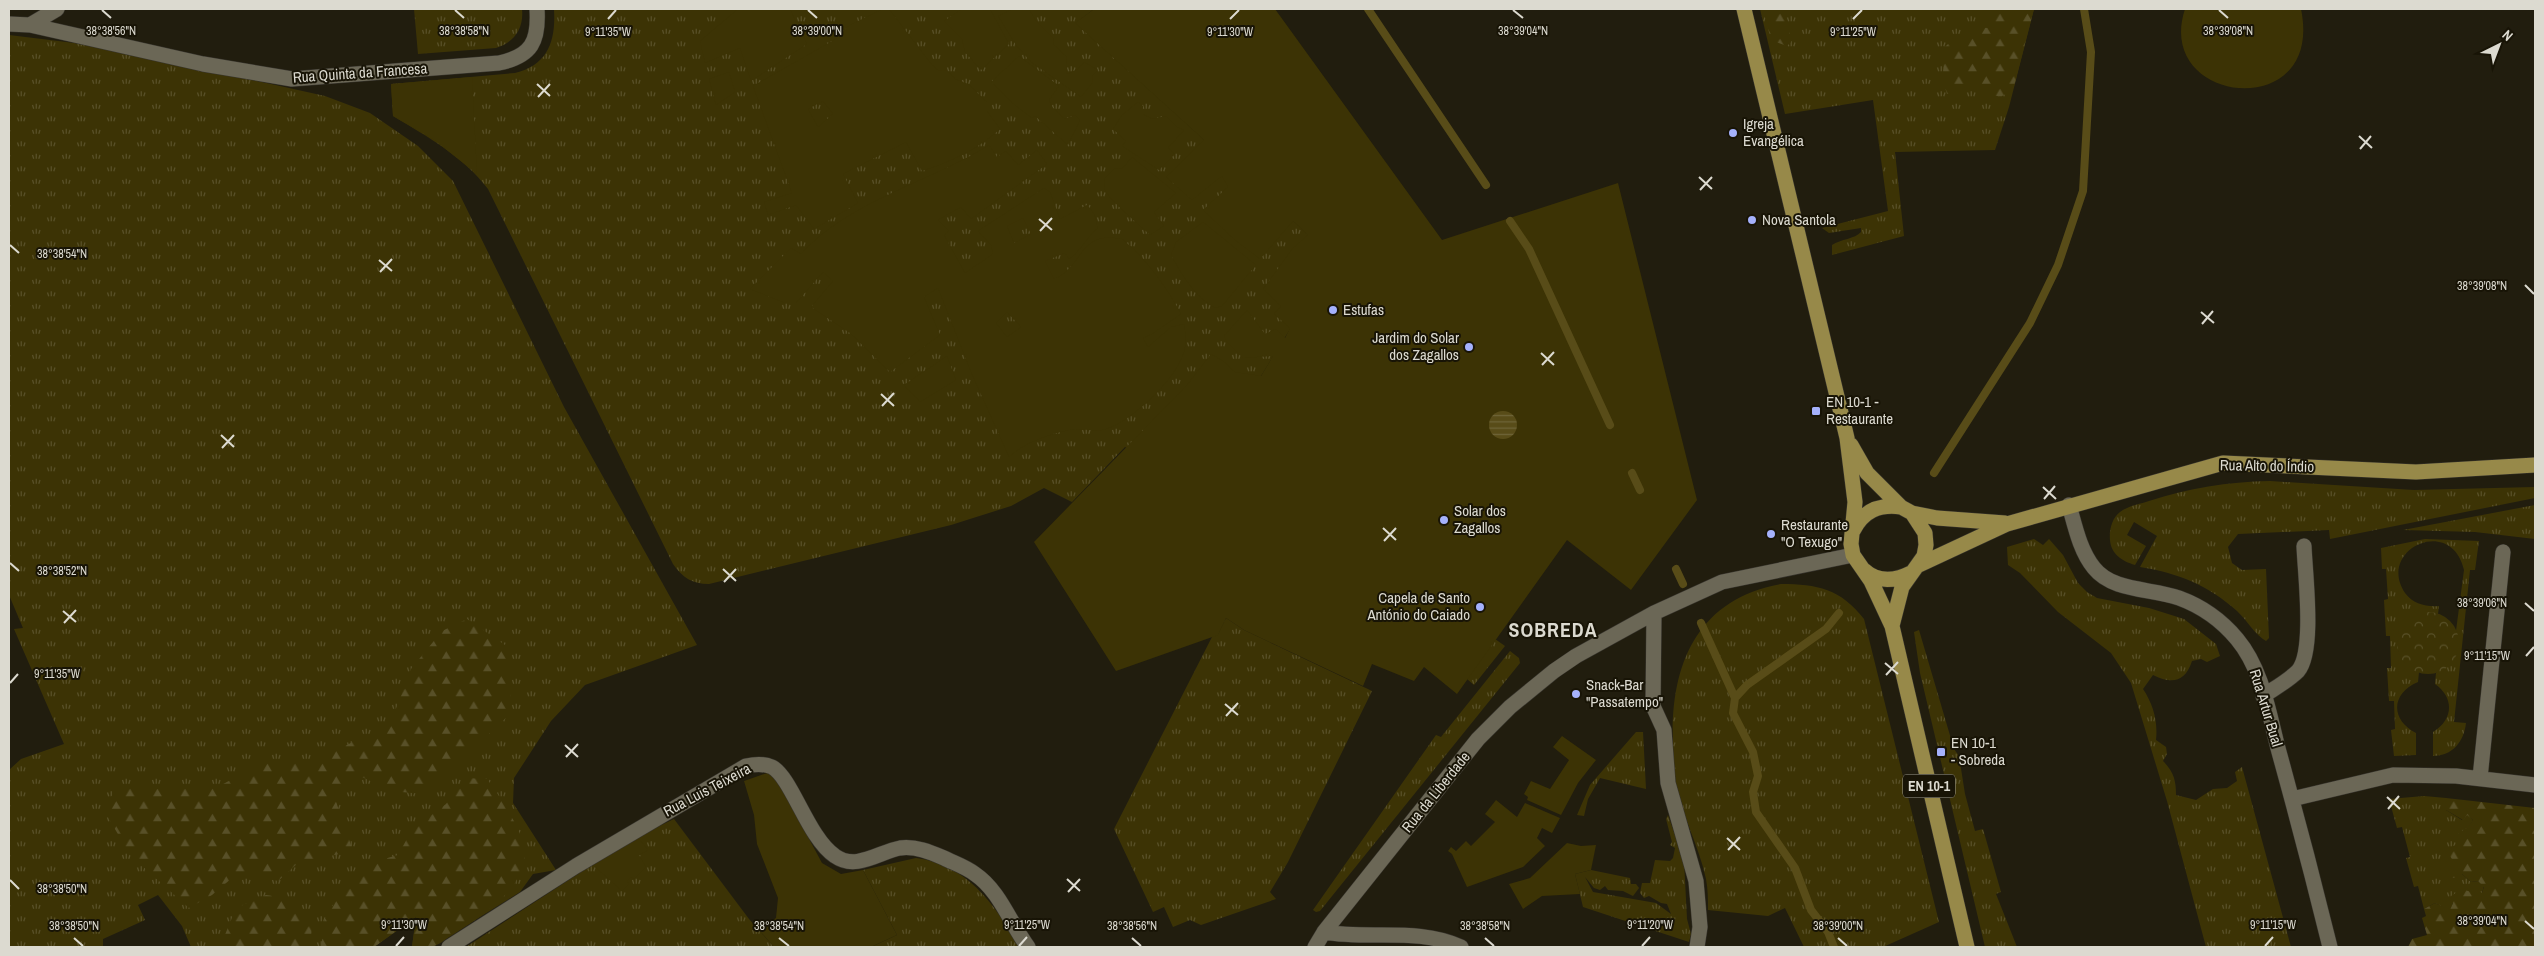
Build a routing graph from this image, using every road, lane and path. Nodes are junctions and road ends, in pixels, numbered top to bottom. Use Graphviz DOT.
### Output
graph roads {
  1 [pos="57,9"];
  2 [pos="537,9"];
  3 [pos="1744,9"];
  4 [pos="9,24"];
  5 [pos="30,24"];
  6 [pos="1847,438"];
  7 [pos="2535,465"];
  8 [pos="2069,505"];
  9 [pos="1906,510"];
  10 [pos="2007,524"];
  11 [pos="1853,532"];
  12 [pos="2304,546"];
  13 [pos="2504,552"];
  14 [pos="1856,561"];
  15 [pos="1915,569"];
  16 [pos="1654,612"];
  17 [pos="1892,626"];
  18 [pos="2263,696"];
  19 [pos="2480,778"];
  20 [pos="2535,785"];
  21 [pos="2292,799"];
  22 [pos="1324,932"];
  23 [pos="449,947"];
  24 [pos="1028,947"];
  25 [pos="1315,947"];
  26 [pos="1462,947"];
  27 [pos="1698,947"];
  28 [pos="1967,947"];
  29 [pos="2330,947"];
  1 -- 5 [label="street, Rua Quinta da Francesa"];
  2 -- 5 [label="street, Rua Quinta da Francesa"];
  3 -- 6 [label="main road"];
  4 -- 5 [label="street, Rua Quinta da Francesa"];
  6 -- 9 [label="main road"];
  6 -- 11 [label="main road"];
  7 -- 8 [label="main road, Rua Alto do Índio"];
  8 -- 10 [label="main road, Rua Alto do Índio"];
  8 -- 18 [label="street, Rua Artur Bual"];
  9 -- 10 [label="main road, Rua Alto do Índio"];
  9 -- 11 [label="main road"];
  9 -- 15 [label="main road"];
  10 -- 15 [label="main road, Rua Alto do Índio"];
  11 -- 14 [label="main road"];
  12 -- 18 [label="street"];
  13 -- 19 [label="street"];
  14 -- 15 [label="main road"];
  14 -- 16 [label="street, Rua da Liberdade"];
  14 -- 17 [label="main road, EN 10-1"];
  15 -- 17 [label="main road, EN 10-1"];
  16 -- 22 [label="street, Rua da Liberdade"];
  16 -- 27 [label="street"];
  17 -- 28 [label="main road, EN 10-1"];
  18 -- 21 [label="street, Rua Artur Bual"];
  19 -- 20 [label="street"];
  19 -- 21 [label="street"];
  21 -- 29 [label="street, Rua Artur Bual"];
  22 -- 25 [label="street, Rua da Liberdade"];
  22 -- 26 [label="street"];
  23 -- 24 [label="street, Rua Luis Teixeira"];
}
